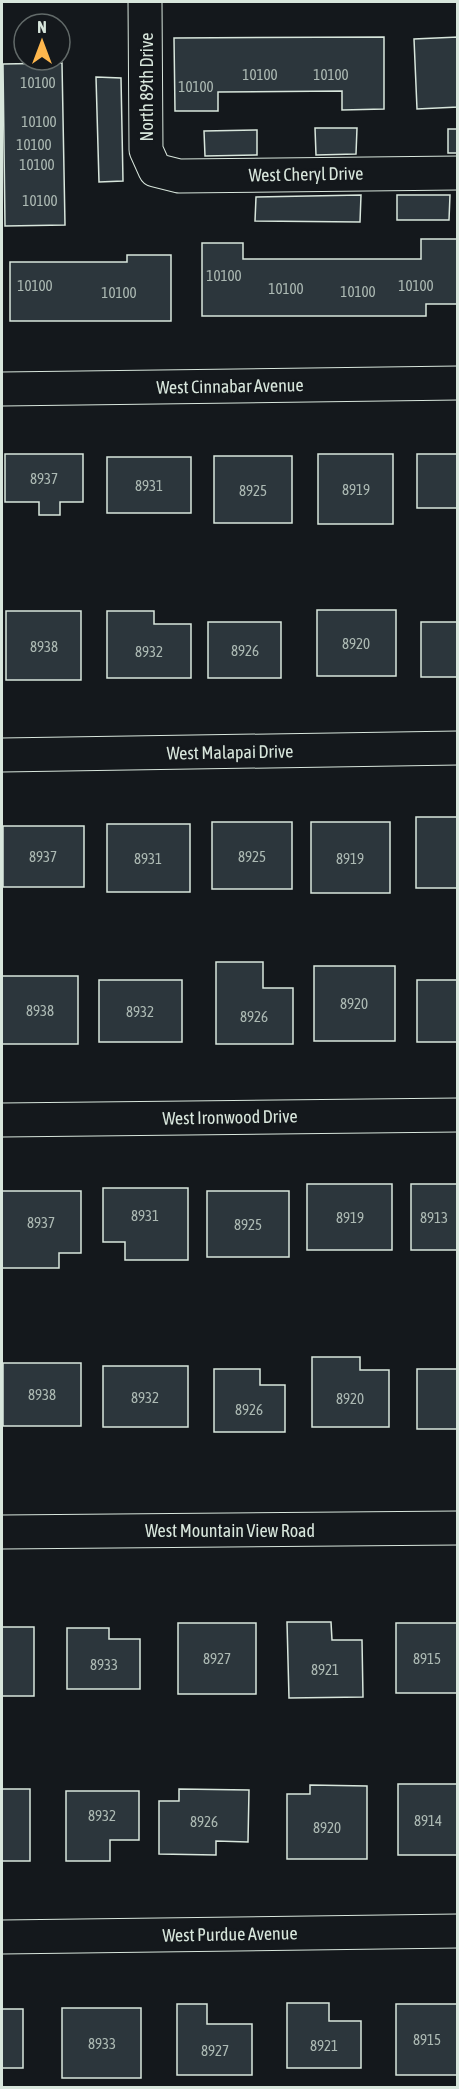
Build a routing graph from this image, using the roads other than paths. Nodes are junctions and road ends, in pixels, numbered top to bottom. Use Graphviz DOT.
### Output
graph roads {
  1 [pos="145,2"];
  2 [pos="155,170"];
  3 [pos="458,172"];
  4 [pos="458,383"];
  5 [pos="2,389"];
  6 [pos="458,748"];
  7 [pos="2,755"];
  8 [pos="458,1115"];
  9 [pos="2,1120"];
  10 [pos="458,1528"];
  11 [pos="2,1532"];
  12 [pos="458,1931"];
  13 [pos="2,1937"];
  1 -- 2 [label="street, North 89th Drive"];
  2 -- 3 [label="street, West Cheryl Drive"];
  4 -- 5 [label="street, West Cinnabar Avenue"];
  6 -- 7 [label="street, West Malapai Drive"];
  8 -- 9 [label="street, West Ironwood Drive"];
  10 -- 11 [label="street, West Mountain View Road"];
  12 -- 13 [label="street, West Purdue Avenue"];
}
